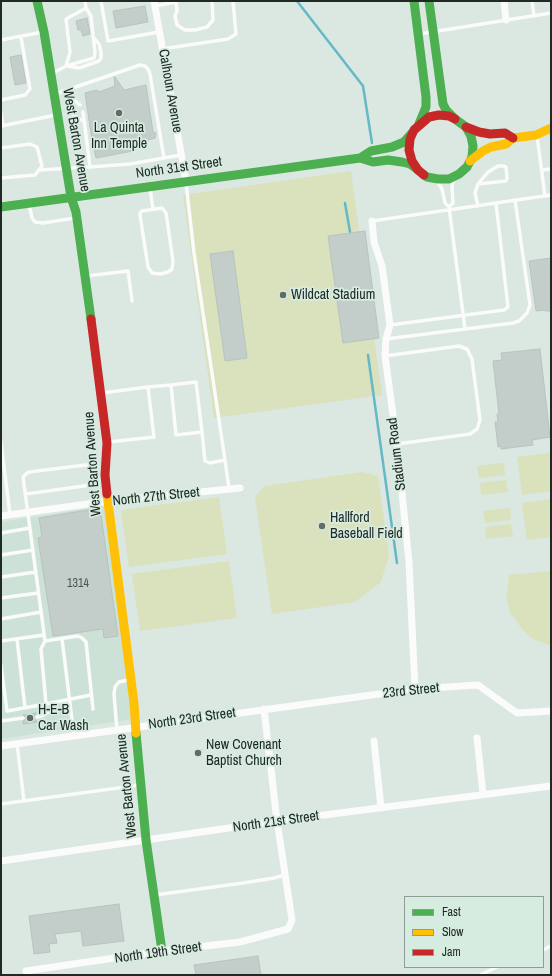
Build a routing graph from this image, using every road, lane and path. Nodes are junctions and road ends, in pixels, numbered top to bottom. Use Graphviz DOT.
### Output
graph roads {
  1 [pos="37,1"];
  2 [pos="84,1"];
  3 [pos="101,1"];
  4 [pos="176,1"];
  5 [pos="212,1"];
  6 [pos="233,1"];
  7 [pos="414,1"];
  8 [pos="430,1"];
  9 [pos="504,1"];
  10 [pos="532,1"];
  11 [pos="154,3"];
  12 [pos="86,8"];
  13 [pos="551,13"];
  14 [pos="534,16"];
  15 [pos="506,20"];
  16 [pos="44,32"];
  17 [pos="159,32"];
  18 [pos="433,32"];
  19 [pos="418,34"];
  20 [pos="21,36"];
  21 [pos="93,37"];
  22 [pos="1,40"];
  23 [pos="162,49"];
  24 [pos="66,66"];
  25 [pos="51,74"];
  26 [pos="70,90"];
  27 [pos="54,95"];
  28 [pos="1,100"];
  29 [pos="74,100"];
  30 [pos="80,105"];
  31 [pos="83,112"];
  32 [pos="1,113"];
  33 [pos="58,115"];
  34 [pos="455,119"];
  35 [pos="83,121"];
  36 [pos="2,126"];
  37 [pos="466,127"];
  38 [pos="551,128"];
  39 [pos="415,129"];
  40 [pos="536,135"];
  41 [pos="513,138"];
  42 [pos="1,148"];
  43 [pos="182,155"];
  44 [pos="164,158"];
  45 [pos="360,158"];
  46 [pos="470,161"];
  47 [pos="90,167"];
  48 [pos="66,169"];
  49 [pos="551,169"];
  50 [pos="39,170"];
  51 [pos="418,170"];
  52 [pos="542,170"];
  53 [pos="459,174"];
  54 [pos="1,178"];
  55 [pos="434,178"];
  56 [pos="186,182"];
  57 [pos="478,184"];
  58 [pos="150,186"];
  59 [pos="551,195"];
  60 [pos="545,196"];
  61 [pos="71,197"];
  62 [pos="515,200"];
  63 [pos="29,203"];
  64 [pos="496,203"];
  65 [pos="478,206"];
  66 [pos="1,208"];
  67 [pos="449,208"];
  68 [pos="153,209"];
  69 [pos="76,218"];
  70 [pos="372,221"];
  71 [pos="85,277"];
  72 [pos="132,301"];
  73 [pos="464,315"];
  74 [pos="390,325"];
  75 [pos="465,329"];
  76 [pos="386,340"];
  77 [pos="385,356"];
  78 [pos="171,385"];
  79 [pos="148,387"];
  80 [pos="101,393"];
  81 [pos="202,432"];
  82 [pos="1,442"];
  83 [pos="107,443"];
  84 [pos="397,444"];
  85 [pos="225,460"];
  86 [pos="3,467"];
  87 [pos="240,488"];
  88 [pos="229,489"];
  89 [pos="26,494"];
  90 [pos="109,502"];
  91 [pos="28,512"];
  92 [pos="10,515"];
  93 [pos="1,516"];
  94 [pos="30,528"];
  95 [pos="1,533"];
  96 [pos="33,550"];
  97 [pos="1,555"];
  98 [pos="36,572"];
  99 [pos="1,577"];
  100 [pos="38,593"];
  101 [pos="1,598"];
  102 [pos="41,612"];
  103 [pos="1,619"];
  104 [pos="44,635"];
  105 [pos="17,639"];
  106 [pos="62,639"];
  107 [pos="1,641"];
  108 [pos="45,641"];
  109 [pos="1,666"];
  110 [pos="2,676"];
  111 [pos="131,679"];
  112 [pos="415,689"];
  113 [pos="3,691"];
  114 [pos="91,694"];
  115 [pos="70,698"];
  116 [pos="3,700"];
  117 [pos="56,702"];
  118 [pos="46,704"];
  119 [pos="25,708"];
  120 [pos="93,709"];
  121 [pos="264,709"];
  122 [pos="7,711"];
  123 [pos="551,711"];
  124 [pos="1,712"];
  125 [pos="36,717"];
  126 [pos="23,718"];
  127 [pos="1,721"];
  128 [pos="135,727"];
  129 [pos="117,730"];
  130 [pos="74,736"];
  131 [pos="476,738"];
  132 [pos="374,741"];
  133 [pos="17,744"];
  134 [pos="1,746"];
  135 [pos="141,785"];
  136 [pos="551,786"];
  137 [pos="483,794"];
  138 [pos="24,801"];
  139 [pos="1,804"];
  140 [pos="381,808"];
  141 [pos="277,821"];
  142 [pos="146,840"];
  143 [pos="1,861"];
  144 [pos="285,875"];
  145 [pos="154,895"];
  146 [pos="162,951"];
  147 [pos="495,968"];
  148 [pos="26,971"];
  149 [pos="480,975"];
  1 -- 16 [label="street, West Barton Avenue"];
  2 -- 12 [label="lane"];
  3 -- 17 [label="lane"];
  4 -- 5 [label="lane"];
  4 -- 11 [label="lane"];
  6 -- 23 [label="lane"];
  7 -- 19 [label="street"];
  8 -- 18 [label="street"];
  9 -- 15 [label="street"];
  10 -- 14 [label="lane"];
  11 -- 17 [label="street, Calhoun Avenue"];
  12 -- 21 [label="lane"];
  12 -- 24 [label="lane"];
  13 -- 14 [label="lane"];
  14 -- 15 [label="lane"];
  15 -- 18 [label="lane"];
  16 -- 20 [label="lane"];
  16 -- 25 [label="street, West Barton Avenue"];
  17 -- 23 [label="street, Calhoun Avenue"];
  18 -- 19 [label="lane"];
  18 -- 34 [label="street"];
  19 -- 39 [label="street"];
  20 -- 22 [label="lane"];
  20 -- 28 [label="lane"];
  21 -- 24 [label="lane"];
  21 -- 24 [label="lane"];
  23 -- 43 [label="street, Calhoun Avenue"];
  24 -- 25 [label="lane"];
  25 -- 27 [label="street, West Barton Avenue"];
  26 -- 27 [label="lane"];
  26 -- 29 [label="lane"];
  26 -- 44 [label="lane"];
  27 -- 33 [label="street, West Barton Avenue"];
  29 -- 30 [label="lane"];
  29 -- 35 [label="lane"];
  31 -- 35 [label="lane"];
  32 -- 36 [label="lane"];
  33 -- 36 [label="lane"];
  33 -- 48 [label="street, West Barton Avenue"];
  34 -- 37 [label="street"];
  34 -- 39 [label="street"];
  35 -- 47 [label="lane"];
  37 -- 41 [label="street"];
  37 -- 46 [label="street"];
  38 -- 40 [label="street"];
  39 -- 45 [label="street, North 31st Street"];
  39 -- 51 [label="street"];
  40 -- 41 [label="street"];
  40 -- 52 [label="lane"];
  41 -- 46 [label="street"];
  42 -- 50 [label="lane"];
  43 -- 44 [label="lane"];
  43 -- 56 [label="street, Calhoun Avenue"];
  44 -- 47 [label="lane"];
  45 -- 51 [label="street, North 31st Street"];
  45 -- 56 [label="street, North 31st Street"];
  46 -- 53 [label="street"];
  47 -- 48 [label="lane"];
  48 -- 50 [label="lane"];
  48 -- 61 [label="street, West Barton Avenue"];
  49 -- 52 [label="lane"];
  50 -- 54 [label="lane"];
  51 -- 55 [label="street"];
  52 -- 60 [label="lane"];
  53 -- 55 [label="street"];
  53 -- 67 [label="lane"];
  55 -- 67 [label="lane"];
  56 -- 58 [label="street, North 31st Street"];
  56 -- 85 [label="lane"];
  57 -- 57 [label="lane"];
  57 -- 65 [label="lane"];
  58 -- 61 [label="street, North 31st Street"];
  58 -- 68 [label="lane"];
  59 -- 60 [label="lane"];
  60 -- 62 [label="lane"];
  61 -- 63 [label="street, North 31st Street"];
  61 -- 69 [label="street, West Barton Avenue"];
  62 -- 64 [label="lane"];
  62 -- 75 [label="lane"];
  63 -- 66 [label="street, North 31st Street"];
  63 -- 69 [label="lane"];
  64 -- 65 [label="lane"];
  64 -- 73 [label="lane"];
  65 -- 67 [label="lane"];
  67 -- 70 [label="lane"];
  67 -- 73 [label="lane"];
  68 -- 68 [label="lane"];
  69 -- 71 [label="street, West Barton Avenue"];
  70 -- 74 [label="street, Stadium Road"];
  71 -- 72 [label="lane"];
  71 -- 80 [label="street, West Barton Avenue"];
  73 -- 74 [label="lane"];
  73 -- 75 [label="lane"];
  74 -- 76 [label="street, Stadium Road"];
  75 -- 76 [label="lane"];
  76 -- 77 [label="street, Stadium Road"];
  77 -- 84 [label="street, Stadium Road"];
  77 -- 84 [label="lane"];
  78 -- 79 [label="lane"];
  78 -- 81 [label="lane"];
  78 -- 81 [label="lane"];
  79 -- 80 [label="lane"];
  79 -- 83 [label="lane"];
  80 -- 83 [label="street, West Barton Avenue"];
  81 -- 85 [label="lane"];
  82 -- 86 [label="lane"];
  83 -- 90 [label="street, West Barton Avenue"];
  84 -- 112 [label="street, Stadium Road"];
  85 -- 88 [label="lane"];
  86 -- 92 [label="lane"];
  87 -- 88 [label="street, North 27th Street"];
  88 -- 90 [label="street, North 27th Street"];
  89 -- 89 [label="lane"];
  89 -- 91 [label="lane"];
  90 -- 91 [label="street, North 27th Street"];
  90 -- 111 [label="street, West Barton Avenue"];
  91 -- 92 [label="street, North 27th Street"];
  91 -- 94 [label="lane"];
  92 -- 93 [label="street, North 27th Street"];
  94 -- 95 [label="lane"];
  94 -- 96 [label="lane"];
  96 -- 97 [label="lane"];
  96 -- 98 [label="lane"];
  98 -- 99 [label="lane"];
  98 -- 100 [label="lane"];
  100 -- 101 [label="lane"];
  100 -- 102 [label="lane"];
  102 -- 103 [label="lane"];
  102 -- 104 [label="lane"];
  104 -- 105 [label="lane"];
  104 -- 108 [label="lane"];
  105 -- 107 [label="lane"];
  105 -- 119 [label="lane"];
  106 -- 108 [label="lane"];
  106 -- 114 [label="lane"];
  106 -- 115 [label="lane"];
  108 -- 118 [label="lane"];
  109 -- 110 [label="lane"];
  110 -- 113 [label="lane"];
  111 -- 128 [label="street, West Barton Avenue"];
  111 -- 129 [label="lane"];
  112 -- 121 [label="street, 23rd Street"];
  112 -- 123 [label="street, 23rd Street"];
  113 -- 116 [label="lane"];
  114 -- 115 [label="lane"];
  114 -- 120 [label="lane"];
  115 -- 117 [label="lane"];
  115 -- 130 [label="lane"];
  116 -- 122 [label="lane"];
  117 -- 118 [label="lane"];
  117 -- 125 [label="lane"];
  118 -- 119 [label="lane"];
  119 -- 122 [label="lane"];
  121 -- 128 [label="street, North 23rd Street"];
  121 -- 141 [label="street"];
  122 -- 124 [label="lane"];
  126 -- 127 [label="lane"];
  128 -- 129 [label="street, North 23rd Street"];
  128 -- 135 [label="street, West Barton Avenue"];
  129 -- 130 [label="street, North 23rd Street"];
  130 -- 133 [label="street, North 23rd Street"];
  131 -- 137 [label="street"];
  132 -- 140 [label="street"];
  133 -- 134 [label="street, North 23rd Street"];
  133 -- 138 [label="lane"];
  135 -- 138 [label="lane"];
  135 -- 142 [label="street, West Barton Avenue"];
  136 -- 137 [label="street, North 21st Street"];
  137 -- 140 [label="street, North 21st Street"];
  138 -- 139 [label="lane"];
  140 -- 141 [label="street, North 21st Street"];
  141 -- 142 [label="street, North 21st Street"];
  141 -- 144 [label="street"];
  142 -- 143 [label="street, North 21st Street"];
  142 -- 145 [label="street, West Barton Avenue"];
  144 -- 145 [label="lane"];
  144 -- 146 [label="street, North 19th Street"];
  145 -- 146 [label="street, West Barton Avenue"];
  146 -- 148 [label="street, North 19th Street"];
  147 -- 149 [label="lane"];
}
